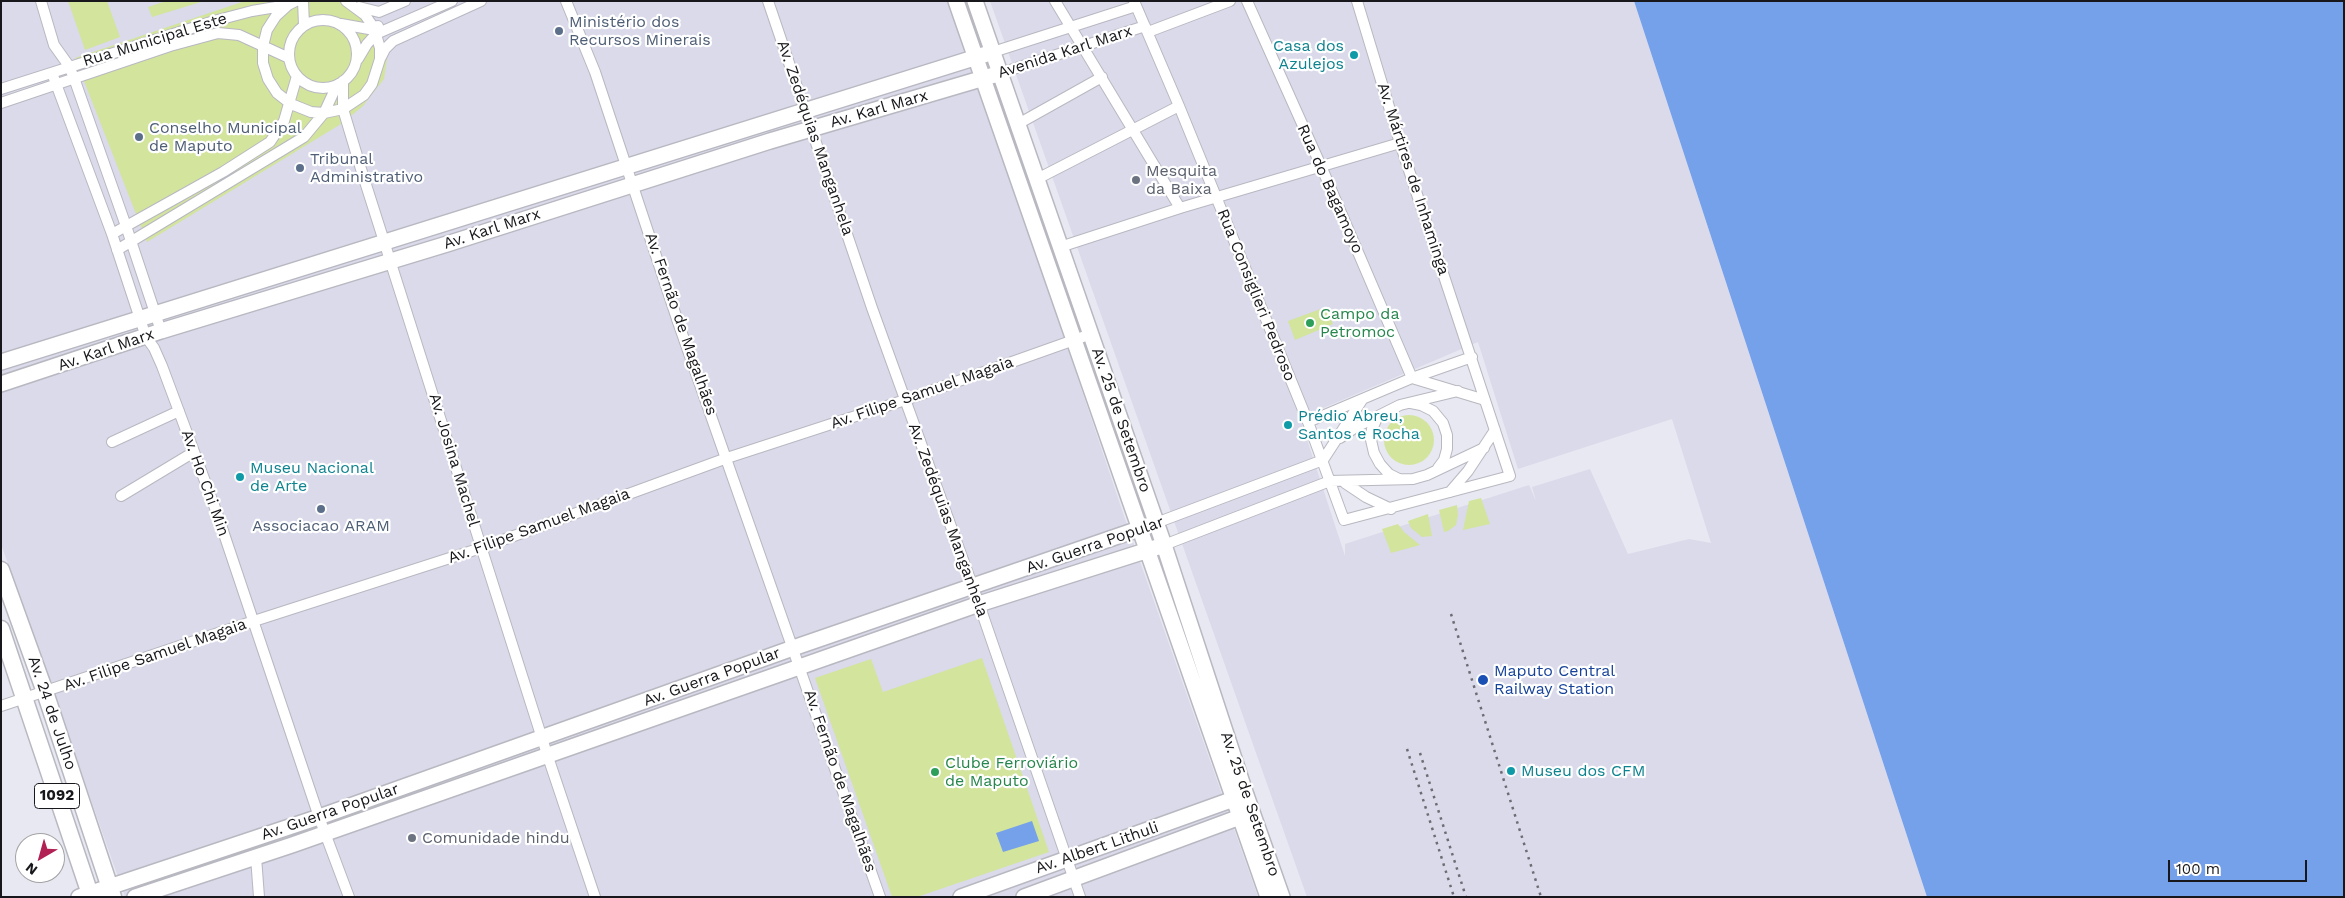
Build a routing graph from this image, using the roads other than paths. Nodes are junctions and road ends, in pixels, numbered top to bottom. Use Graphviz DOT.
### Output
graph roads {
  1 [pos="40,1"];
  2 [pos="303,1"];
  3 [pos="405,1"];
  4 [pos="435,1"];
  5 [pos="452,1"];
  6 [pos="481,1"];
  7 [pos="566,1"];
  8 [pos="768,1"];
  9 [pos="956,1"];
  10 [pos="975,1"];
  11 [pos="1055,1"];
  12 [pos="1230,1"];
  13 [pos="1246,1"];
  14 [pos="1357,1"];
  15 [pos="292,3"];
  16 [pos="350,3"];
  17 [pos="1135,4"];
  18 [pos="227,18"];
  19 [pos="338,23"];
  20 [pos="304,25"];
  21 [pos="1071,27"];
  22 [pos="1146,30"];
  23 [pos="375,31"];
  24 [pos="227,32"];
  25 [pos="263,46"];
  26 [pos="1083,47"];
  27 [pos="993,52"];
  28 [pos="976,57"];
  29 [pos="289,58"];
  30 [pos="380,59"];
  31 [pos="69,66"];
  32 [pos="354,67"];
  33 [pos="52,73"];
  34 [pos="1001,73"];
  35 [pos="297,76"];
  36 [pos="1102,77"];
  37 [pos="74,78"];
  38 [pos="985,78"];
  39 [pos="340,83"];
  40 [pos="57,85"];
  41 [pos="1,89"];
  42 [pos="1,102"];
  43 [pos="291,104"];
  44 [pos="1179,106"];
  45 [pos="343,109"];
  46 [pos="806,110"];
  47 [pos="324,113"];
  48 [pos="1018,124"];
  49 [pos="812,128"];
  50 [pos="1134,129"];
  51 [pos="1400,143"];
  52 [pos="626,166"];
  53 [pos="1321,166"];
  54 [pos="1037,179"];
  55 [pos="633,185"];
  56 [pos="1216,198"];
  57 [pos="1180,208"];
  58 [pos="126,226"];
  59 [pos="112,234"];
  60 [pos="132,242"];
  61 [pos="385,243"];
  62 [pos="1060,247"];
  63 [pos="117,250"];
  64 [pos="391,261"];
  65 [pos="154,314"];
  66 [pos="139,319"];
  67 [pos="161,331"];
  68 [pos="1091,334"];
  69 [pos="146,337"];
  70 [pos="1075,340"];
  71 [pos="1472,357"];
  72 [pos="1,362"];
  73 [pos="1412,378"];
  74 [pos="1,384"];
  75 [pos="1459,390"];
  76 [pos="905,400"];
  77 [pos="1362,400"];
  78 [pos="1485,400"];
  79 [pos="1409,402"];
  80 [pos="179,411"];
  81 [pos="1378,416"];
  82 [pos="1308,422"];
  83 [pos="1496,430"];
  84 [pos="112,442"];
  85 [pos="1334,442"];
  86 [pos="1484,448"];
  87 [pos="194,452"];
  88 [pos="727,458"];
  89 [pos="1323,460"];
  90 [pos="1436,471"];
  91 [pos="1400,480"];
  92 [pos="1330,481"];
  93 [pos="1345,483"];
  94 [pos="1450,493"];
  95 [pos="121,496"];
  96 [pos="1391,509"];
  97 [pos="1156,523"];
  98 [pos="1140,529"];
  99 [pos="1164,545"];
  100 [pos="481,548"];
  101 [pos="1148,550"];
  102 [pos="1,570"];
  103 [pos="973,587"];
  104 [pos="979,604"];
  105 [pos="254,621"];
  106 [pos="1,629"];
  107 [pos="793,648"];
  108 [pos="800,666"];
  109 [pos="45,692"];
  110 [pos="25,698"];
  111 [pos="1,706"];
  112 [pos="542,738"];
  113 [pos="547,754"];
  114 [pos="1240,797"];
  115 [pos="1246,815"];
  116 [pos="319,817"];
  117 [pos="327,832"];
  118 [pos="256,857"];
  119 [pos="1067,859"];
  120 [pos="1074,879"];
  121 [pos="112,891"];
  122 [pos="86,896"];
  123 [pos="135,897"];
  124 [pos="259,897"];
  125 [pos="349,897"];
  126 [pos="595,897"];
  127 [pos="880,897"];
  128 [pos="961,897"];
  129 [pos="1024,897"];
  130 [pos="1080,897"];
  131 [pos="1268,897"];
  132 [pos="1282,897"];
  1 -- 31 [label="street"];
  2 -- 20 [label="street"];
  3 -- 16 [label="street"];
  4 -- 23 [label="street"];
  5 -- 23 [label="street"];
  6 -- 30 [label="street"];
  7 -- 52 [label="street, Av. Fernão de Magalhães"];
  8 -- 46 [label="street, Av. Zedéquias Manganhela"];
  9 -- 28 [label="main road"];
  10 -- 27 [label="main road, Av. 25 de Setembro"];
  11 -- 21 [label="street"];
  12 -- 22 [label="street, Avenida Karl Marx"];
  13 -- 53 [label="street, Rua do Bagamoyo"];
  14 -- 51 [label="street, Av. Mártires de Inhaminga"];
  15 -- 18 [label="street, Rua Municipal Este"];
  15 -- 25 [label="street"];
  16 -- 23 [label="street"];
  17 -- 21 [label="street, Avenida Karl Marx"];
  17 -- 22 [label="street, Rua Consiglieri Pedroso"];
  18 -- 24 [label="street"];
  18 -- 31 [label="street, Rua Municipal Este"];
  19 -- 20 [label="street"];
  19 -- 23 [label="street"];
  19 -- 32 [label="street"];
  20 -- 29 [label="street"];
  21 -- 26 [label="street"];
  21 -- 27 [label="street, Avenida Karl Marx"];
  22 -- 26 [label="street, Avenida Karl Marx"];
  22 -- 44 [label="street, Rua Consiglieri Pedroso"];
  23 -- 30 [label="street"];
  23 -- 32 [label="street"];
  24 -- 25 [label="street, Rua Municipal Este"];
  24 -- 37 [label="street, Rua Municipal Este"];
  25 -- 29 [label="street, Rua Municipal Este"];
  25 -- 43 [label="street"];
  26 -- 34 [label="street, Avenida Karl Marx"];
  26 -- 36 [label="street"];
  27 -- 28 [label="main road, Avenida Karl Marx"];
  27 -- 34 [label="main road, Av. 25 de Setembro"];
  28 -- 38 [label="main road, Av. 25 de Setembro"];
  28 -- 46 [label="main road, Av. Karl Marx"];
  29 -- 35 [label="street"];
  30 -- 45 [label="street"];
  31 -- 33 [label="street, Rua Municipal Este"];
  31 -- 37 [label="street"];
  32 -- 39 [label="street"];
  33 -- 40 [label="street, Av. Ho Chi Min"];
  33 -- 41 [label="street, Rua Municipal Este"];
  34 -- 38 [label="main road, Avenida Karl Marx"];
  34 -- 48 [label="main road, Av. 25 de Setembro"];
  35 -- 39 [label="street"];
  35 -- 43 [label="street"];
  36 -- 48 [label="street"];
  36 -- 50 [label="street"];
  37 -- 40 [label="street, Rua Municipal Este"];
  37 -- 58 [label="street"];
  38 -- 49 [label="main road, Av. Karl Marx"];
  38 -- 70 [label="main road, Av. 25 de Setembro"];
  39 -- 45 [label="street, Av. Josina Machel"];
  39 -- 47 [label="street"];
  40 -- 42 [label="street, Rua Municipal Este"];
  40 -- 59 [label="street, Av. Ho Chi Min"];
  43 -- 47 [label="street"];
  43 -- 58 [label="street"];
  44 -- 50 [label="street"];
  44 -- 56 [label="street, Rua Consiglieri Pedroso"];
  45 -- 47 [label="street"];
  45 -- 61 [label="street, Av. Josina Machel"];
  46 -- 49 [label="street, Av. Zedéquias Manganhela"];
  46 -- 52 [label="main road, Av. Karl Marx"];
  47 -- 60 [label="street"];
  48 -- 54 [label="main road, Av. 25 de Setembro"];
  49 -- 55 [label="main road, Av. Karl Marx"];
  49 -- 76 [label="street, Av. Zedéquias Manganhela"];
  50 -- 54 [label="street"];
  50 -- 57 [label="street"];
  51 -- 53 [label="street"];
  51 -- 71 [label="street, Av. Mártires de Inhaminga"];
  52 -- 55 [label="street, Av. Fernão de Magalhães"];
  52 -- 61 [label="main road, Av. Karl Marx"];
  53 -- 56 [label="street"];
  53 -- 73 [label="street, Rua do Bagamoyo"];
  54 -- 62 [label="main road, Av. 25 de Setembro"];
  55 -- 64 [label="main road, Av. Karl Marx"];
  55 -- 88 [label="street, Av. Fernão de Magalhães"];
  56 -- 57 [label="street"];
  56 -- 82 [label="street, Rua Consiglieri Pedroso"];
  57 -- 62 [label="street"];
  58 -- 59 [label="street"];
  58 -- 60 [label="street"];
  59 -- 63 [label="street, Av. Ho Chi Min"];
  60 -- 63 [label="street"];
  60 -- 65 [label="street"];
  61 -- 64 [label="street, Av. Josina Machel"];
  61 -- 65 [label="main road, Av. Karl Marx"];
  62 -- 68 [label="main road, Av. 25 de Setembro"];
  63 -- 66 [label="street, Av. Ho Chi Min"];
  64 -- 67 [label="main road, Av. Karl Marx"];
  64 -- 100 [label="street, Av. Josina Machel"];
  65 -- 66 [label="main road, Av. Karl Marx"];
  65 -- 67 [label="street"];
  66 -- 69 [label="street, Av. Ho Chi Min"];
  66 -- 72 [label="main road, Av. Karl Marx"];
  67 -- 69 [label="main road, Av. Karl Marx"];
  68 -- 70 [label="street, Av. Filipe Samuel Magaia"];
  68 -- 97 [label="main road, Av. 25 de Setembro"];
  69 -- 74 [label="main road, Av. Karl Marx"];
  69 -- 80 [label="street, Av. Ho Chi Min"];
  70 -- 76 [label="street, Av. Filipe Samuel Magaia"];
  70 -- 98 [label="main road, Av. 25 de Setembro"];
  71 -- 73 [label="street"];
  71 -- 78 [label="street, Av. Mártires de Inhaminga"];
  73 -- 75 [label="street"];
  73 -- 77 [label="street"];
  75 -- 78 [label="street"];
  75 -- 79 [label="street"];
  76 -- 88 [label="street, Av. Filipe Samuel Magaia"];
  76 -- 103 [label="street, Av. Zedéquias Manganhela"];
  77 -- 82 [label="street"];
  77 -- 85 [label="street"];
  78 -- 83 [label="street, Av. Mártires de Inhaminga"];
  79 -- 81 [label="street"];
  79 -- 90 [label="street"];
  80 -- 84 [label="street"];
  80 -- 87 [label="street, Av. Ho Chi Min"];
  81 -- 85 [label="street"];
  81 -- 91 [label="street"];
  82 -- 89 [label="street, Rua Consiglieri Pedroso"];
  83 -- 86 [label="street"];
  83 -- 94 [label="street, Av. Mártires de Inhaminga"];
  85 -- 89 [label="street"];
  86 -- 90 [label="street, Av. Guerra Popular"];
  86 -- 94 [label="street"];
  87 -- 95 [label="street"];
  87 -- 105 [label="street, Av. Ho Chi Min"];
  88 -- 100 [label="street, Av. Filipe Samuel Magaia"];
  88 -- 107 [label="street, Av. Fernão de Magalhães"];
  89 -- 92 [label="street, Rua Consiglieri Pedroso"];
  89 -- 97 [label="street, Av. Guerra Popular"];
  90 -- 91 [label="street, Av. Guerra Popular"];
  91 -- 93 [label="street, Av. Guerra Popular"];
  92 -- 93 [label="street, Av. Guerra Popular"];
  92 -- 96 [label="street, Rua Consiglieri Pedroso"];
  92 -- 99 [label="street, Av. Guerra Popular"];
  93 -- 96 [label="street, Av. Guerra Popular"];
  94 -- 96 [label="street"];
  97 -- 98 [label="main road, Av. Guerra Popular"];
  97 -- 99 [label="main road, Av. 25 de Setembro"];
  98 -- 101 [label="main road, Av. 25 de Setembro"];
  98 -- 103 [label="main road, Av. Guerra Popular"];
  99 -- 101 [label="main road, Av. Guerra Popular"];
  99 -- 114 [label="main road, Av. 25 de Setembro"];
  100 -- 105 [label="street, Av. Filipe Samuel Magaia"];
  100 -- 112 [label="street, Av. Josina Machel"];
  101 -- 104 [label="main road, Av. Guerra Popular"];
  101 -- 114 [label="main road, Av. 25 de Setembro"];
  102 -- 109 [label="main road, Av. 24 de Julho / 1092"];
  103 -- 104 [label="street, Av. Zedéquias Manganhela"];
  103 -- 107 [label="main road, Av. Guerra Popular"];
  104 -- 108 [label="main road, Av. Guerra Popular"];
  104 -- 119 [label="street, Av. Zedéquias Manganhela"];
  105 -- 109 [label="street, Av. Filipe Samuel Magaia"];
  105 -- 116 [label="street, Av. Ho Chi Min"];
  106 -- 110 [label="main road, Av. 24 de Julho / 1092"];
  107 -- 108 [label="street, Av. Fernão de Magalhães"];
  107 -- 112 [label="main road, Av. Guerra Popular"];
  108 -- 113 [label="main road, Av. Guerra Popular"];
  108 -- 127 [label="street, Av. Fernão de Magalhães"];
  109 -- 110 [label="street, Av. Filipe Samuel Magaia"];
  109 -- 121 [label="main road, Av. 24 de Julho / 1092"];
  110 -- 111 [label="street, Av. Filipe Samuel Magaia"];
  110 -- 122 [label="main road, Av. 24 de Julho / 1092"];
  112 -- 113 [label="street, Av. Josina Machel"];
  112 -- 116 [label="main road, Av. Guerra Popular"];
  113 -- 117 [label="main road, Av. Guerra Popular"];
  113 -- 126 [label="street, Av. Josina Machel"];
  114 -- 115 [label="main road, Av. 25 de Setembro"];
  114 -- 119 [label="main road, Av. Albert Lithuli"];
  115 -- 120 [label="main road, Av. Albert Lithuli"];
  115 -- 131 [label="main road, Av. 25 de Setembro"];
  115 -- 132 [label="main road, Av. 25 de Setembro"];
  116 -- 117 [label="street, Av. Ho Chi Min"];
  116 -- 121 [label="main road, Av. Guerra Popular"];
  117 -- 118 [label="main road, Av. Guerra Popular"];
  117 -- 125 [label="street, Av. Ho Chi Min"];
  118 -- 123 [label="main road, Av. Guerra Popular"];
  118 -- 124 [label="street"];
  119 -- 120 [label="street, Av. Zedéquias Manganhela"];
  119 -- 128 [label="main road, Av. Albert Lithuli"];
  120 -- 129 [label="main road, Av. Albert Lithuli"];
  120 -- 130 [label="street, Av. Zedéquias Manganhela"];
  121 -- 122 [label="main road, Av. Guerra Popular"];
}
